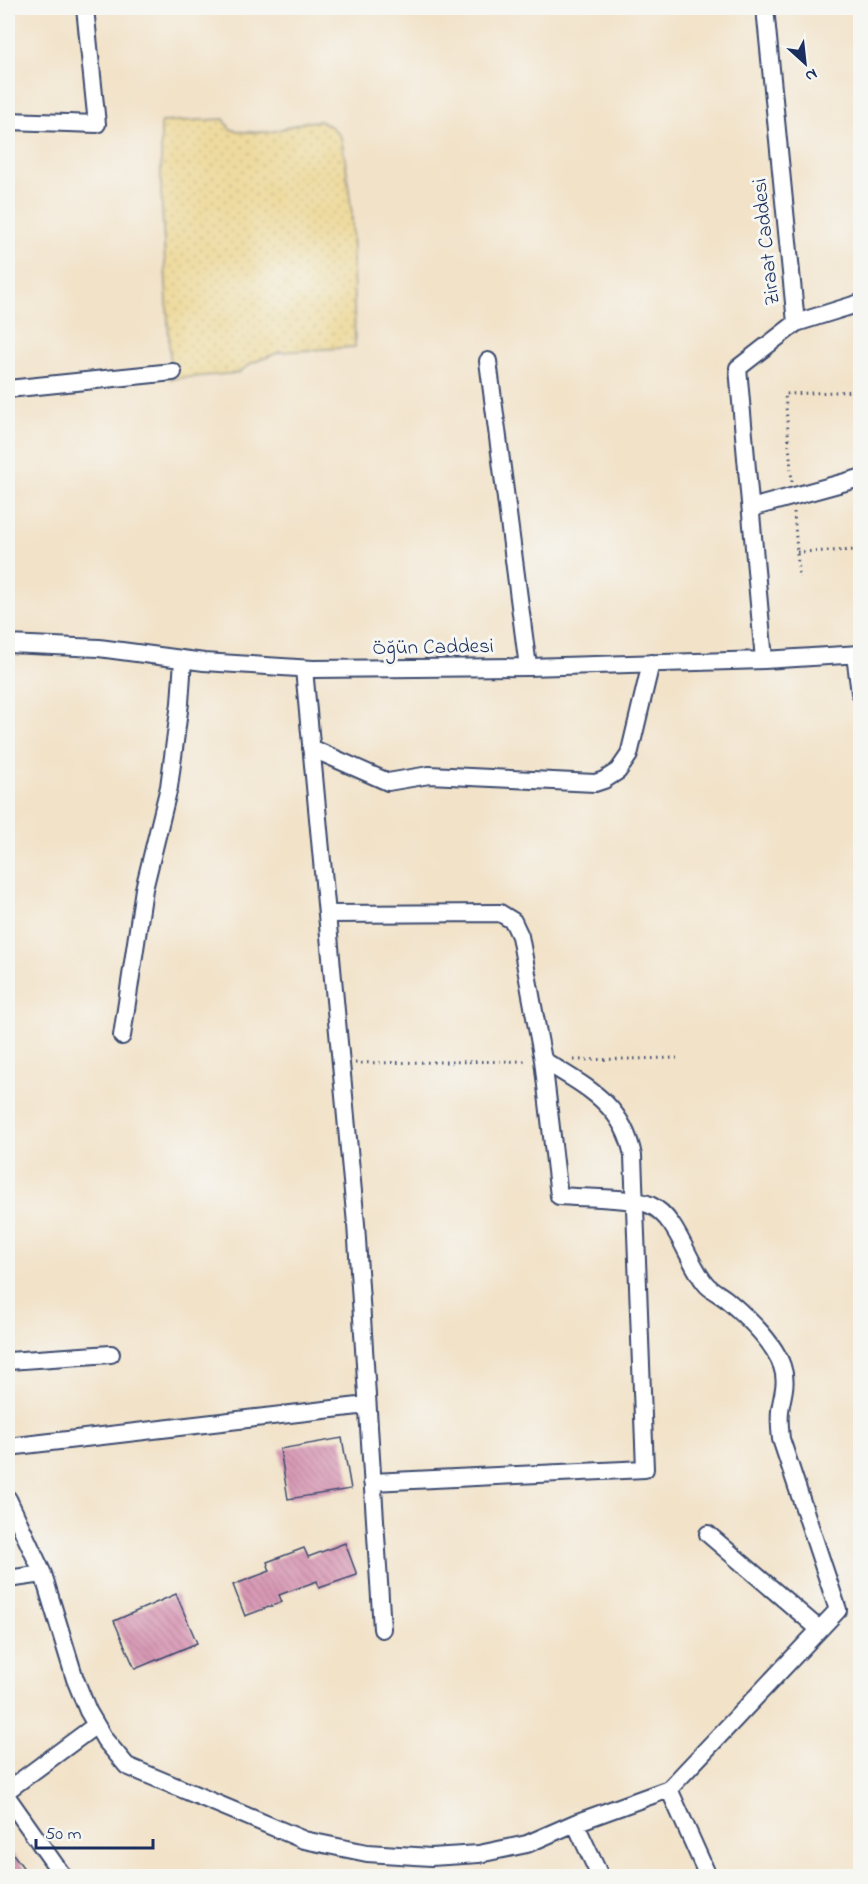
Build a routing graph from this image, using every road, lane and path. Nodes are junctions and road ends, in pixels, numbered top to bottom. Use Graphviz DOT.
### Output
graph roads {
  1 [pos="85,8"];
  2 [pos="765,8"];
  3 [pos="831,8"];
  4 [pos="8,122"];
  5 [pos="861,303"];
  6 [pos="796,323"];
  7 [pos="488,361"];
  8 [pos="173,372"];
  9 [pos="8,389"];
  10 [pos="861,391"];
  11 [pos="861,478"];
  12 [pos="793,497"];
  13 [pos="751,508"];
  14 [pos="861,550"];
  15 [pos="797,552"];
  16 [pos="799,578"];
  17 [pos="8,644"];
  18 [pos="858,654"];
  19 [pos="183,660"];
  20 [pos="764,660"];
  21 [pos="651,663"];
  22 [pos="528,667"];
  23 [pos="304,669"];
  24 [pos="861,693"];
  25 [pos="311,748"];
  26 [pos="327,914"];
  27 [pos="122,1036"];
  28 [pos="677,1058"];
  29 [pos="543,1060"];
  30 [pos="341,1064"];
  31 [pos="635,1202"];
  32 [pos="111,1354"];
  33 [pos="8,1361"];
  34 [pos="367,1405"];
  35 [pos="8,1447"];
  36 [pos="372,1482"];
  37 [pos="8,1499"];
  38 [pos="708,1534"];
  39 [pos="43,1574"];
  40 [pos="8,1579"];
  41 [pos="382,1629"];
  42 [pos="819,1629"];
  43 [pos="96,1725"];
  44 [pos="669,1789"];
  45 [pos="8,1790"];
  46 [pos="8,1798"];
  47 [pos="575,1823"];
  48 [pos="63,1876"];
  49 [pos="600,1876"];
  50 [pos="708,1876"];
  1 -- 4 [label="street"];
  2 -- 3 [label="path"];
  2 -- 6 [label="street, Ziraat Caddesi"];
  5 -- 6 [label="street"];
  6 -- 13 [label="street, Ziraat Caddesi"];
  7 -- 22 [label="street"];
  8 -- 9 [label="street"];
  10 -- 12 [label="path"];
  11 -- 12 [label="street"];
  12 -- 13 [label="street"];
  12 -- 15 [label="path"];
  13 -- 20 [label="street, Ziraat Caddesi"];
  14 -- 15 [label="path"];
  15 -- 16 [label="path"];
  17 -- 19 [label="street, Öğün Caddesi"];
  18 -- 20 [label="street, Öğün Caddesi"];
  18 -- 24 [label="street"];
  19 -- 23 [label="street, Öğün Caddesi"];
  19 -- 27 [label="street"];
  20 -- 21 [label="street, Öğün Caddesi"];
  21 -- 22 [label="street, Öğün Caddesi"];
  21 -- 25 [label="street"];
  22 -- 23 [label="street, Öğün Caddesi"];
  23 -- 25 [label="street"];
  25 -- 26 [label="street"];
  26 -- 29 [label="street"];
  26 -- 30 [label="street"];
  28 -- 29 [label="path"];
  29 -- 30 [label="path"];
  29 -- 31 [label="street"];
  29 -- 31 [label="street"];
  30 -- 34 [label="street"];
  31 -- 36 [label="street"];
  31 -- 42 [label="street"];
  32 -- 33 [label="street"];
  34 -- 35 [label="street"];
  34 -- 36 [label="street"];
  36 -- 41 [label="street"];
  37 -- 39 [label="street"];
  38 -- 42 [label="street"];
  39 -- 40 [label="street"];
  39 -- 43 [label="street"];
  42 -- 44 [label="street"];
  43 -- 45 [label="street"];
  43 -- 47 [label="street"];
  44 -- 47 [label="street"];
  44 -- 50 [label="street"];
  46 -- 48 [label="street"];
  47 -- 49 [label="street"];
}
